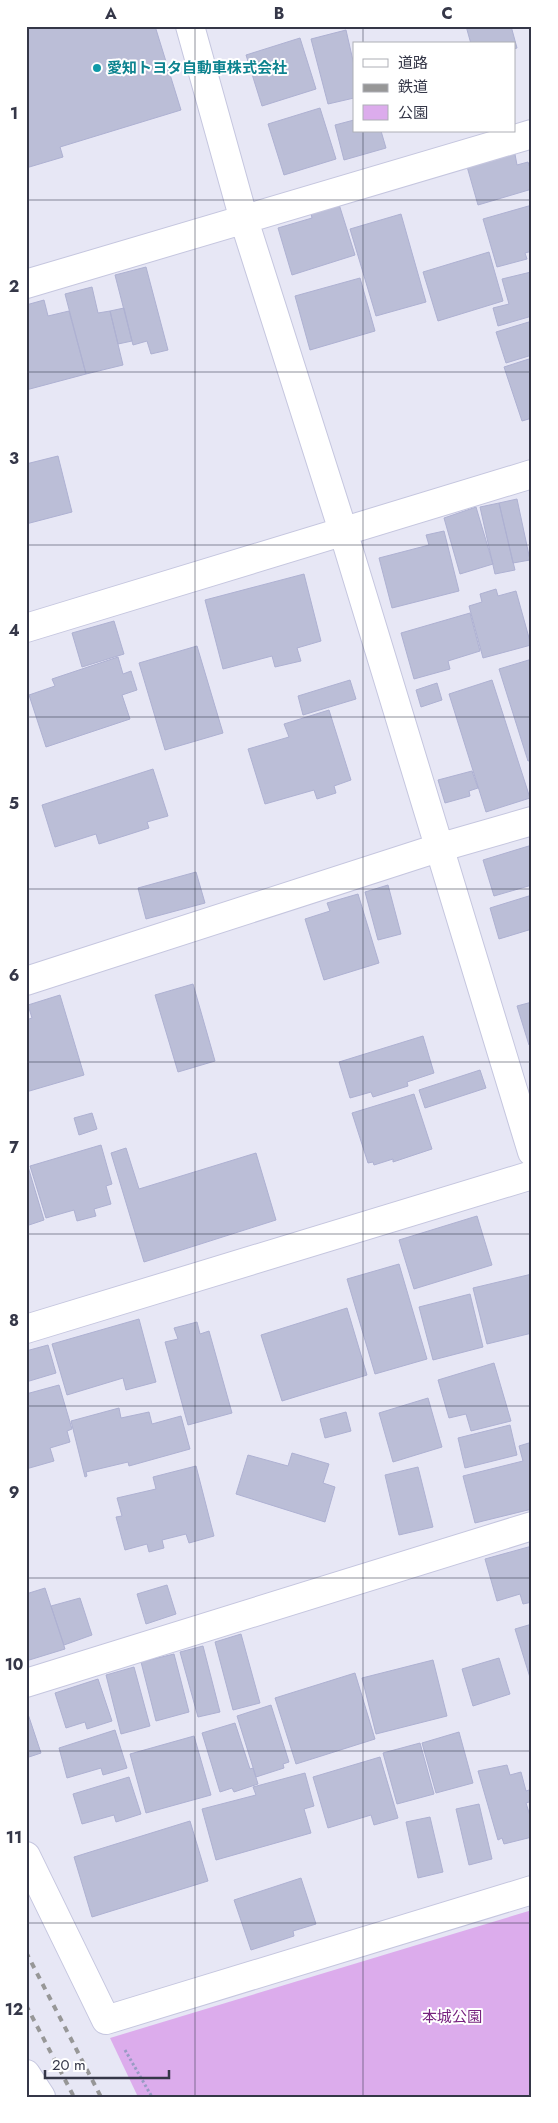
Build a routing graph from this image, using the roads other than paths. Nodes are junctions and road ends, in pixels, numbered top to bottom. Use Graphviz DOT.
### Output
graph roads {
  1 [pos="190,26"];
  2 [pos="532,134"];
  3 [pos="244,220"];
  4 [pos="26,284"];
  5 [pos="532,474"];
  6 [pos="343,531"];
  7 [pos="26,628"];
  8 [pos="532,820"];
  9 [pos="438,848"];
  10 [pos="26,981"];
  11 [pos="532,1152"];
  12 [pos="532,1175"];
  13 [pos="26,1329"];
  14 [pos="532,1526"];
  15 [pos="26,1683"];
  16 [pos="26,1856"];
  17 [pos="532,1890"];
  18 [pos="26,2074"];
  19 [pos="41,2097"];
  1 -- 3 [label="street"];
  2 -- 3 [label="street"];
  3 -- 4 [label="street"];
  3 -- 6 [label="street"];
  5 -- 6 [label="street"];
  6 -- 7 [label="street"];
  6 -- 9 [label="street"];
  8 -- 9 [label="street"];
  9 -- 10 [label="street"];
  9 -- 11 [label="street"];
  12 -- 13 [label="street"];
  14 -- 15 [label="street"];
  16 -- 17 [label="street"];
  18 -- 19 [label="street"];
}
